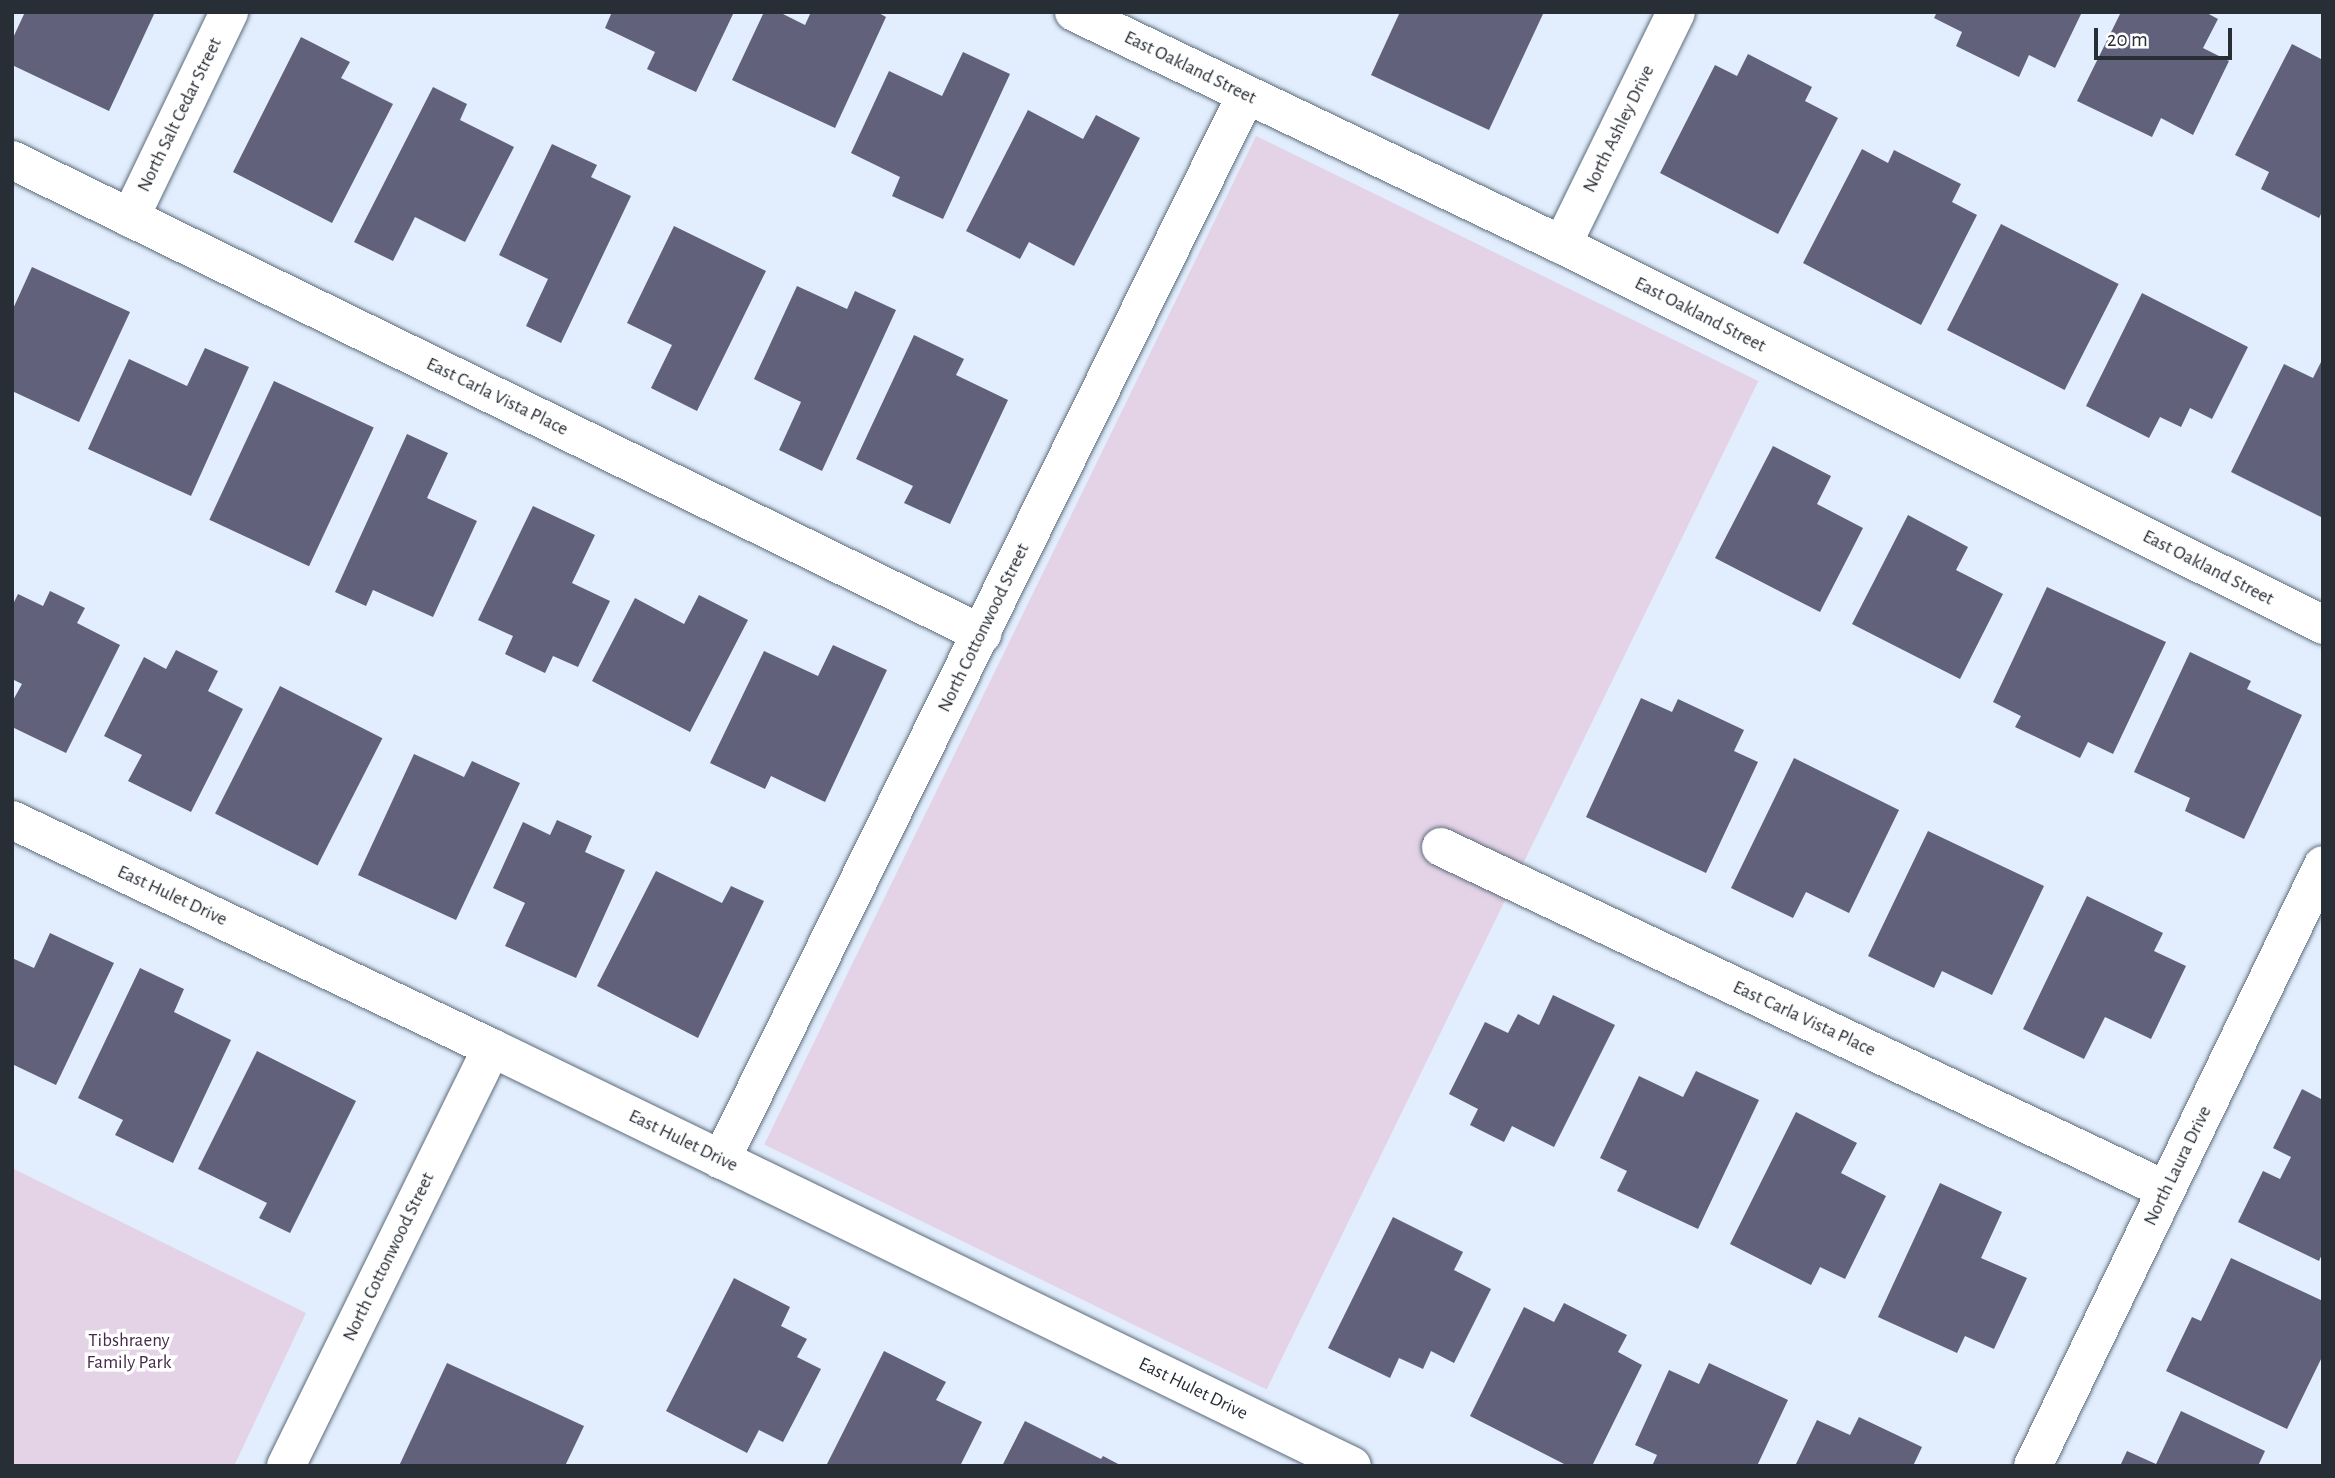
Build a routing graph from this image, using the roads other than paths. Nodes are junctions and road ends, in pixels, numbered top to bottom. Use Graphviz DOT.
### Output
graph roads {
  1 [pos="229,12"];
  2 [pos="1074,12"];
  3 [pos="1676,12"];
  4 [pos="1246,95"];
  5 [pos="12,160"];
  6 [pos="130,218"];
  7 [pos="1562,245"];
  8 [pos="2323,625"];
  9 [pos="982,634"];
  10 [pos="12,820"];
  11 [pos="1441,847"];
  12 [pos="2323,865"];
  13 [pos="492,1048"];
  14 [pos="721,1160"];
  15 [pos="2166,1190"];
  16 [pos="286,1466"];
  17 [pos="1352,1466"];
  18 [pos="2033,1466"];
  1 -- 6 [label="street, North Salt Cedar Street"];
  2 -- 4 [label="street, East Oakland Street"];
  3 -- 7 [label="street, North Ashley Drive"];
  4 -- 7 [label="street, East Oakland Street"];
  4 -- 9 [label="street, North Cottonwood Street"];
  5 -- 6 [label="street, East Carla Vista Place"];
  6 -- 9 [label="street, East Carla Vista Place"];
  7 -- 8 [label="street, East Oakland Street"];
  9 -- 14 [label="street, North Cottonwood Street"];
  10 -- 13 [label="street, East Hulet Drive"];
  11 -- 15 [label="street, East Carla Vista Place"];
  12 -- 15 [label="street, North Laura Drive"];
  13 -- 14 [label="street, East Hulet Drive"];
  13 -- 16 [label="street, North Cottonwood Street"];
  14 -- 17 [label="street, East Hulet Drive"];
  15 -- 18 [label="street, North Laura Drive"];
}
